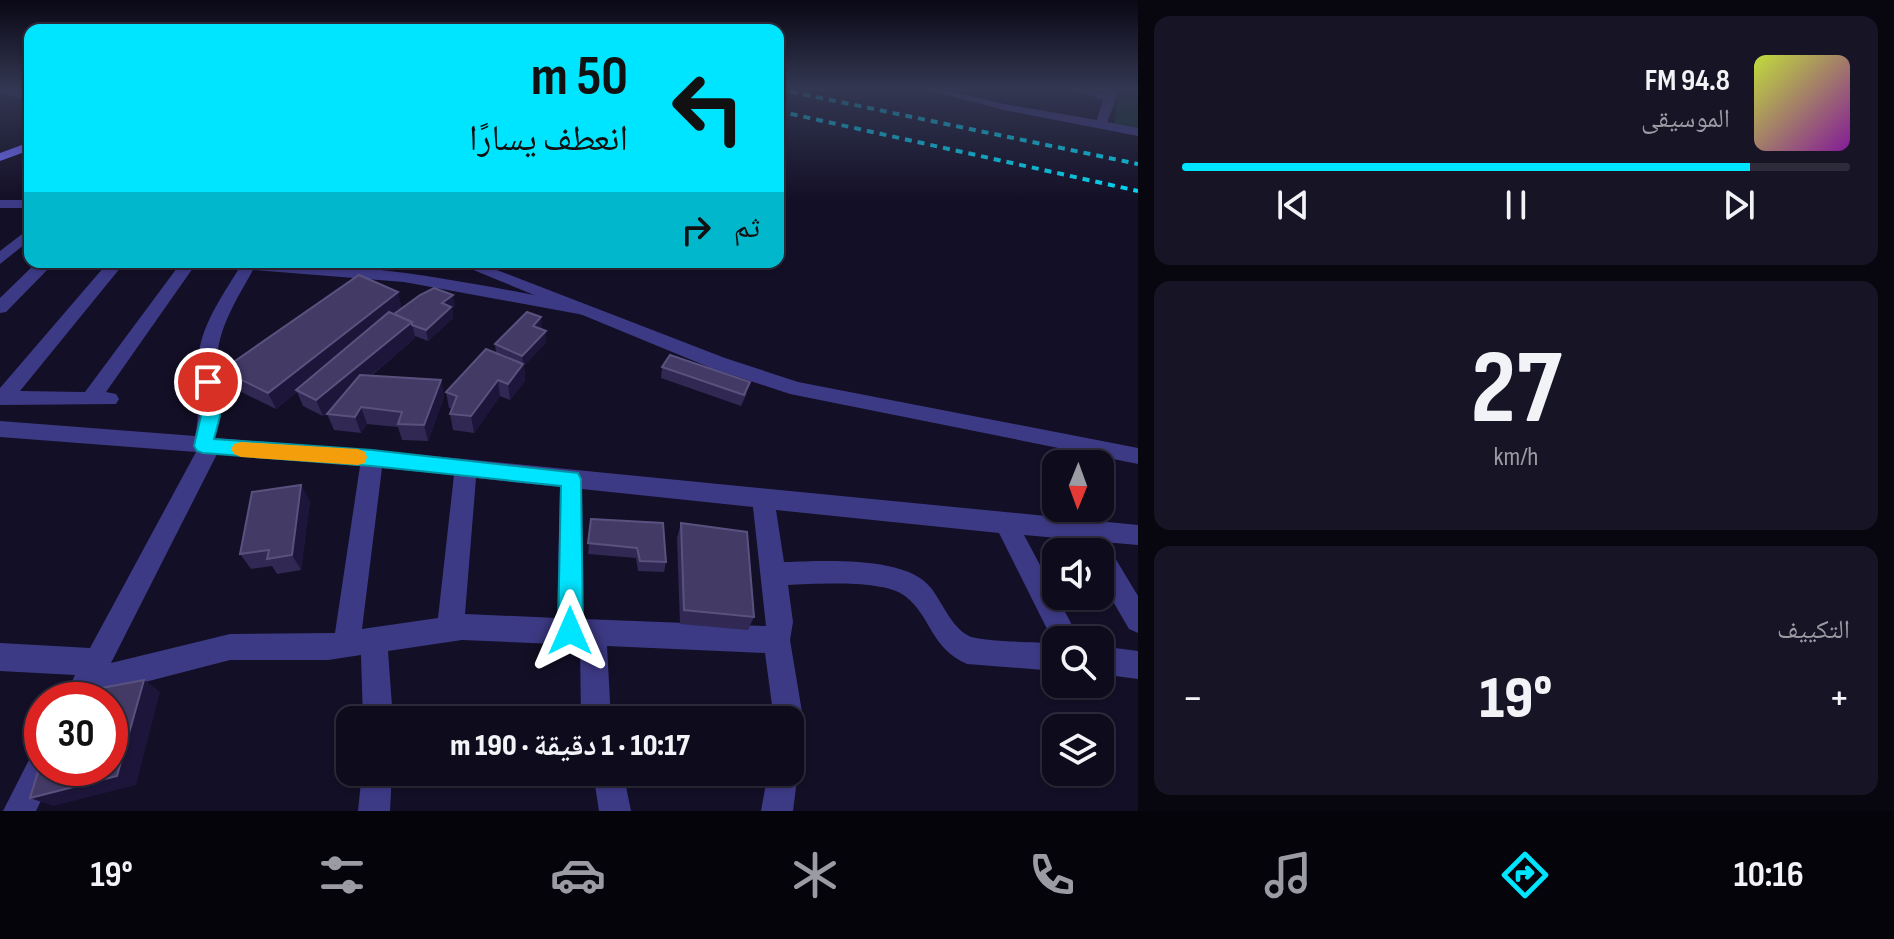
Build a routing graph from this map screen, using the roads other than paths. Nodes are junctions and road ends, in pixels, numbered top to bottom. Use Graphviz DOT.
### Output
graph roads {
  1 [pos="1109,126"];
  2 [pos="1138,132"];
  3 [pos="24,148"];
  4 [pos="0,157"];
  5 [pos="0,204"];
  6 [pos="24,204"];
  7 [pos="24,238"];
  8 [pos="0,260"];
  9 [pos="24,262"];
  10 [pos="40,268"];
  11 [pos="112,268"];
  12 [pos="185,268"];
  13 [pos="246,268"];
  14 [pos="315,268"];
  15 [pos="478,268"];
  16 [pos="0,308"];
  17 [pos="592,312"];
  18 [pos="1,398"];
  19 [pos="0,429"];
  20 [pos="206,446"];
  21 [pos="1138,456"];
  22 [pos="372,458"];
  23 [pos="466,468"];
  24 [pos="571,479"];
  25 [pos="763,499"];
  26 [pos="1006,524"];
  27 [pos="1084,530"];
  28 [pos="1138,535"];
  29 [pos="1089,538"];
  30 [pos="775,574"];
  31 [pos="1114,579"];
  32 [pos="1138,620"];
  33 [pos="1060,626"];
  34 [pos="450,629"];
  35 [pos="582,631"];
  36 [pos="777,640"];
  37 [pos="360,641"];
  38 [pos="1042,656"];
  39 [pos="0,657"];
  40 [pos="1114,662"];
  41 [pos="1138,665"];
  42 [pos="87,681"];
  43 [pos="375,706"];
  44 [pos="594,706"];
  45 [pos="787,706"];
  46 [pos="32,786"];
  47 [pos="376,786"];
  48 [pos="611,786"];
  49 [pos="781,786"];
  50 [pos="19,811"];
  51 [pos="374,811"];
  52 [pos="615,811"];
  53 [pos="777,811"];
  1 -- 2 [label="street"];
  3 -- 4 [label="main road"];
  5 -- 6 [label="street"];
  7 -- 8 [label="street"];
  8 -- 9 [label="street"];
  10 -- 16 [label="street"];
  11 -- 18 [label="street"];
  12 -- 18 [label="street"];
  13 -- 20 [label="street"];
  14 -- 17 [label="street"];
  15 -- 17 [label="street"];
  17 -- 21 [label="street"];
  19 -- 20 [label="street"];
  20 -- 22 [label="street"];
  20 -- 42 [label="street"];
  22 -- 23 [label="street"];
  22 -- 37 [label="street"];
  23 -- 24 [label="street"];
  23 -- 34 [label="street"];
  24 -- 25 [label="street"];
  24 -- 35 [label="street"];
  25 -- 26 [label="street"];
  25 -- 30 [label="street"];
  26 -- 27 [label="street"];
  26 -- 33 [label="street"];
  27 -- 28 [label="street"];
  27 -- 29 [label="street"];
  30 -- 36 [label="street"];
  30 -- 38 [label="street"];
  31 -- 32 [label="street"];
  34 -- 35 [label="street"];
  34 -- 37 [label="street"];
  35 -- 36 [label="street"];
  35 -- 44 [label="street"];
  36 -- 45 [label="street"];
  37 -- 42 [label="street"];
  37 -- 43 [label="street"];
  39 -- 42 [label="street"];
  40 -- 41 [label="street"];
  46 -- 50 [label="street"];
  47 -- 51 [label="street"];
  48 -- 52 [label="street"];
  49 -- 53 [label="street"];
}
